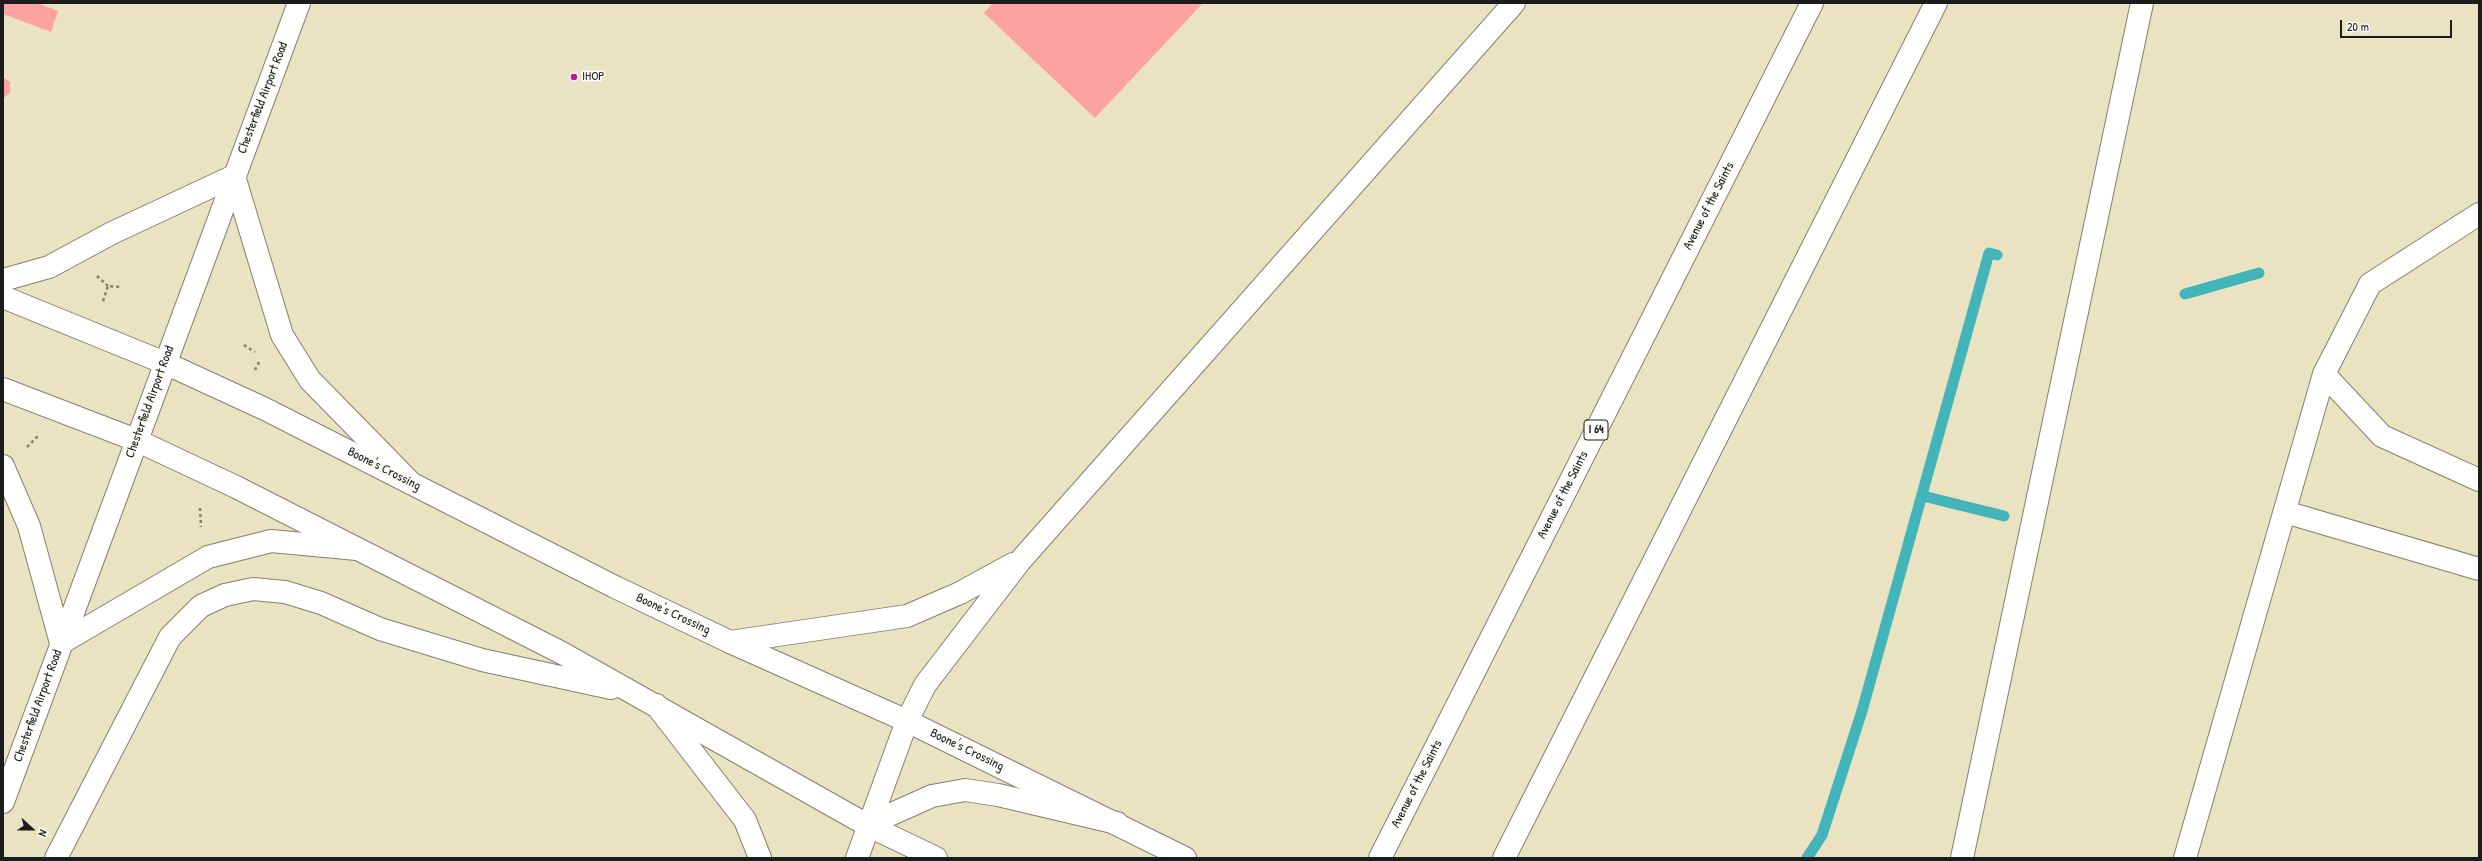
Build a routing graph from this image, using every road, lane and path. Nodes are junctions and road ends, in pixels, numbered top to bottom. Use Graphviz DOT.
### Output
graph roads {
  1 [pos="299,3"];
  2 [pos="1514,3"];
  3 [pos="1812,3"];
  4 [pos="1936,3"];
  5 [pos="2142,3"];
  6 [pos="234,176"];
  7 [pos="2479,214"];
  8 [pos="94,273"];
  9 [pos="3,280"];
  10 [pos="108,286"];
  11 [pos="122,287"];
  12 [pos="3,297"];
  13 [pos="103,301"];
  14 [pos="244,345"];
  15 [pos="165,363"];
  16 [pos="254,373"];
  17 [pos="2324,374"];
  18 [pos="3,389"];
  19 [pos="39,435"];
  20 [pos="136,440"];
  21 [pos="23,451"];
  22 [pos="3,466"];
  23 [pos="2479,480"];
  24 [pos="408,481"];
  25 [pos="200,508"];
  26 [pos="2285,512"];
  27 [pos="201,531"];
  28 [pos="357,548"];
  29 [pos="1020,561"];
  30 [pos="2479,569"];
  31 [pos="730,642"];
  32 [pos="61,643"];
  33 [pos="632,692"];
  34 [pos="656,705"];
  35 [pos="907,721"];
  36 [pos="3,802"];
  37 [pos="1117,823"];
  38 [pos="868,825"];
  39 [pos="56,858"];
  40 [pos="760,858"];
  41 [pos="857,858"];
  42 [pos="936,858"];
  43 [pos="1185,858"];
  44 [pos="1380,858"];
  45 [pos="1504,858"];
  46 [pos="1962,858"];
  47 [pos="2185,858"];
  1 -- 6 [label="main road, Chesterfield Airport Road"];
  2 -- 29 [label="main road"];
  3 -- 44 [label="main road, Avenue of the Saints / I 64"];
  4 -- 45 [label="main road"];
  5 -- 46 [label="main road"];
  6 -- 9 [label="main road"];
  6 -- 15 [label="main road, Chesterfield Airport Road"];
  6 -- 24 [label="main road"];
  7 -- 17 [label="main road"];
  8 -- 10 [label="path"];
  10 -- 11 [label="path"];
  10 -- 13 [label="path"];
  12 -- 15 [label="main road, Boone's Crossing"];
  14 -- 16 [label="path"];
  15 -- 20 [label="main road, Chesterfield Airport Road"];
  15 -- 24 [label="main road, Boone's Crossing"];
  17 -- 23 [label="main road"];
  17 -- 26 [label="main road"];
  18 -- 20 [label="main road"];
  19 -- 21 [label="path"];
  20 -- 28 [label="main road"];
  20 -- 32 [label="main road, Chesterfield Airport Road"];
  22 -- 32 [label="main road"];
  24 -- 31 [label="main road, Boone's Crossing"];
  25 -- 27 [label="path"];
  26 -- 30 [label="main road"];
  26 -- 47 [label="main road"];
  28 -- 32 [label="main road"];
  28 -- 33 [label="main road"];
  29 -- 31 [label="main road"];
  29 -- 35 [label="main road"];
  31 -- 35 [label="main road, Boone's Crossing"];
  32 -- 36 [label="main road, Chesterfield Airport Road"];
  33 -- 34 [label="main road"];
  33 -- 39 [label="main road"];
  34 -- 38 [label="main road"];
  34 -- 40 [label="main road"];
  35 -- 37 [label="main road, Boone's Crossing"];
  35 -- 38 [label="main road"];
  37 -- 38 [label="main road"];
  37 -- 43 [label="main road, Boone's Crossing"];
  38 -- 41 [label="main road"];
  38 -- 42 [label="main road"];
}
